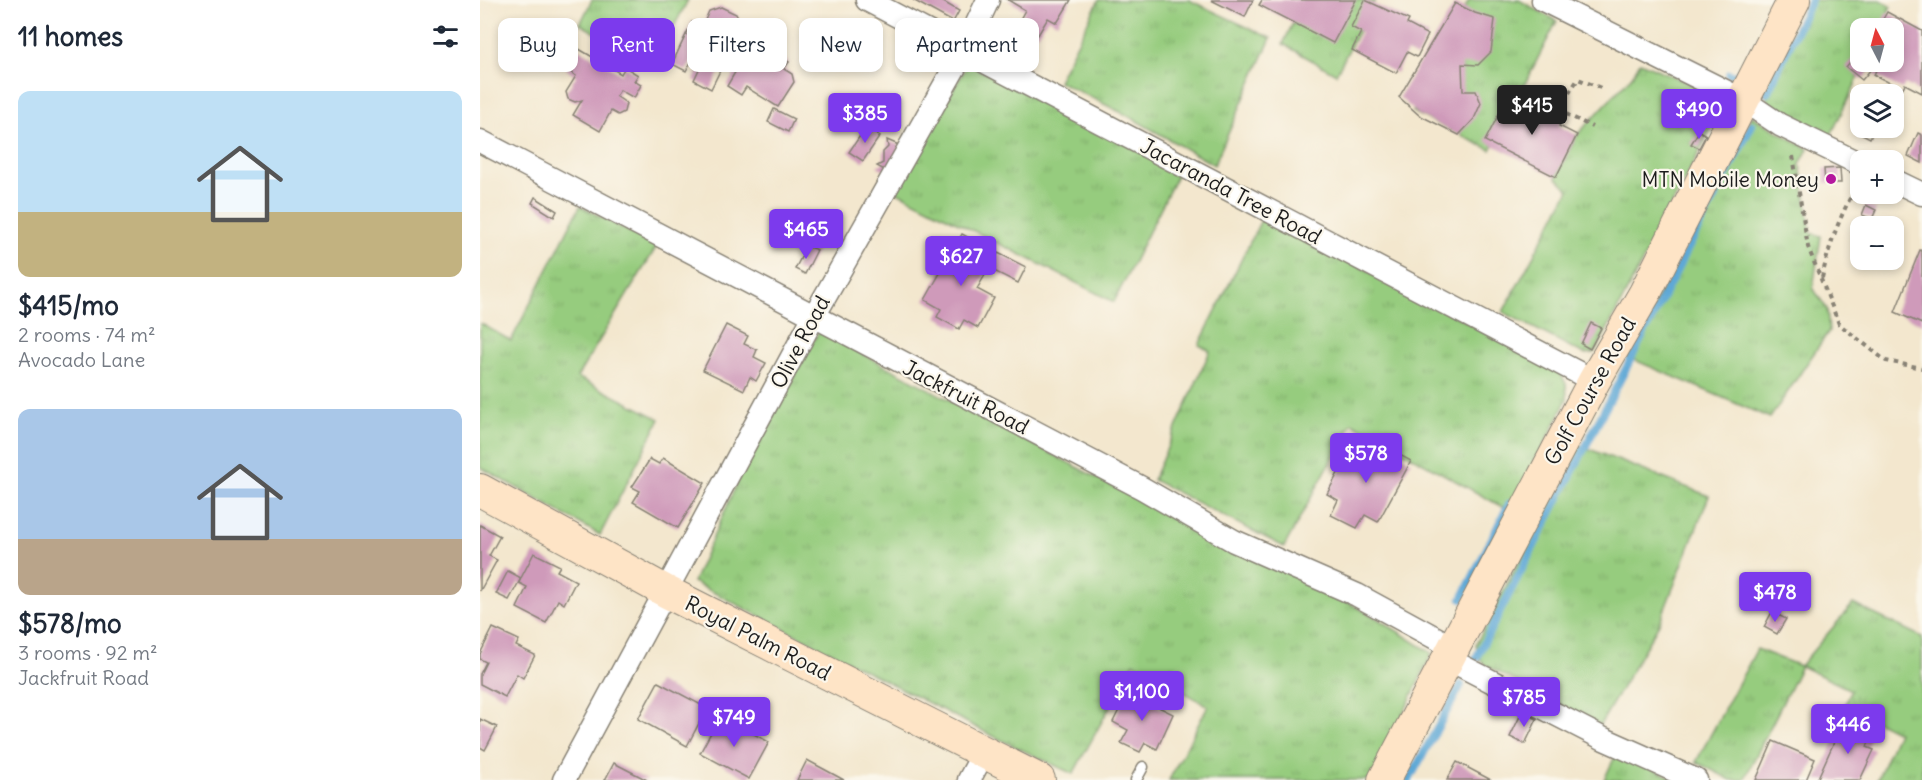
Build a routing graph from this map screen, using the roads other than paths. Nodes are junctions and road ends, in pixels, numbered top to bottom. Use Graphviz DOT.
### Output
graph roads {
  1 [pos="867,0"];
  2 [pos="988,0"];
  3 [pos="1543,0"];
  4 [pos="1794,0"];
  5 [pos="901,18"];
  6 [pos="980,18"];
  7 [pos="952,72"];
  8 [pos="1004,72"];
  9 [pos="1743,100"];
  10 [pos="480,141"];
  11 [pos="1850,159"];
  12 [pos="1904,185"];
  13 [pos="1922,194"];
  14 [pos="813,318"];
  15 [pos="1594,381"];
  16 [pos="480,490"];
  17 [pos="667,592"];
  18 [pos="1450,653"];
  19 [pos="984,752"];
  20 [pos="1143,767"];
  21 [pos="564,780"];
  22 [pos="969,780"];
  23 [pos="1039,780"];
  24 [pos="1136,780"];
  25 [pos="1384,780"];
  26 [pos="1695,780"];
  1 -- 5 [label="street, Jacaranda Tree Road"];
  2 -- 6 [label="street, Olive Road"];
  3 -- 9 [label="street"];
  4 -- 9 [label="street, Golf Course Road"];
  7 -- 14 [label="street, Olive Road"];
  8 -- 15 [label="street, Jacaranda Tree Road"];
  9 -- 11 [label="street"];
  9 -- 15 [label="street, Golf Course Road"];
  10 -- 14 [label="street, Jackfruit Road"];
  12 -- 13 [label="street"];
  14 -- 17 [label="street, Olive Road"];
  14 -- 18 [label="street, Jackfruit Road"];
  15 -- 18 [label="street, Golf Course Road"];
  16 -- 17 [label="street, Royal Palm Road"];
  17 -- 19 [label="street, Royal Palm Road"];
  17 -- 21 [label="street, Olive Road"];
  18 -- 25 [label="street, Golf Course Road"];
  18 -- 26 [label="street, Jackfruit Road"];
  19 -- 22 [label="street"];
  19 -- 23 [label="street, Royal Palm Road"];
  20 -- 24 [label="lane"];
}
